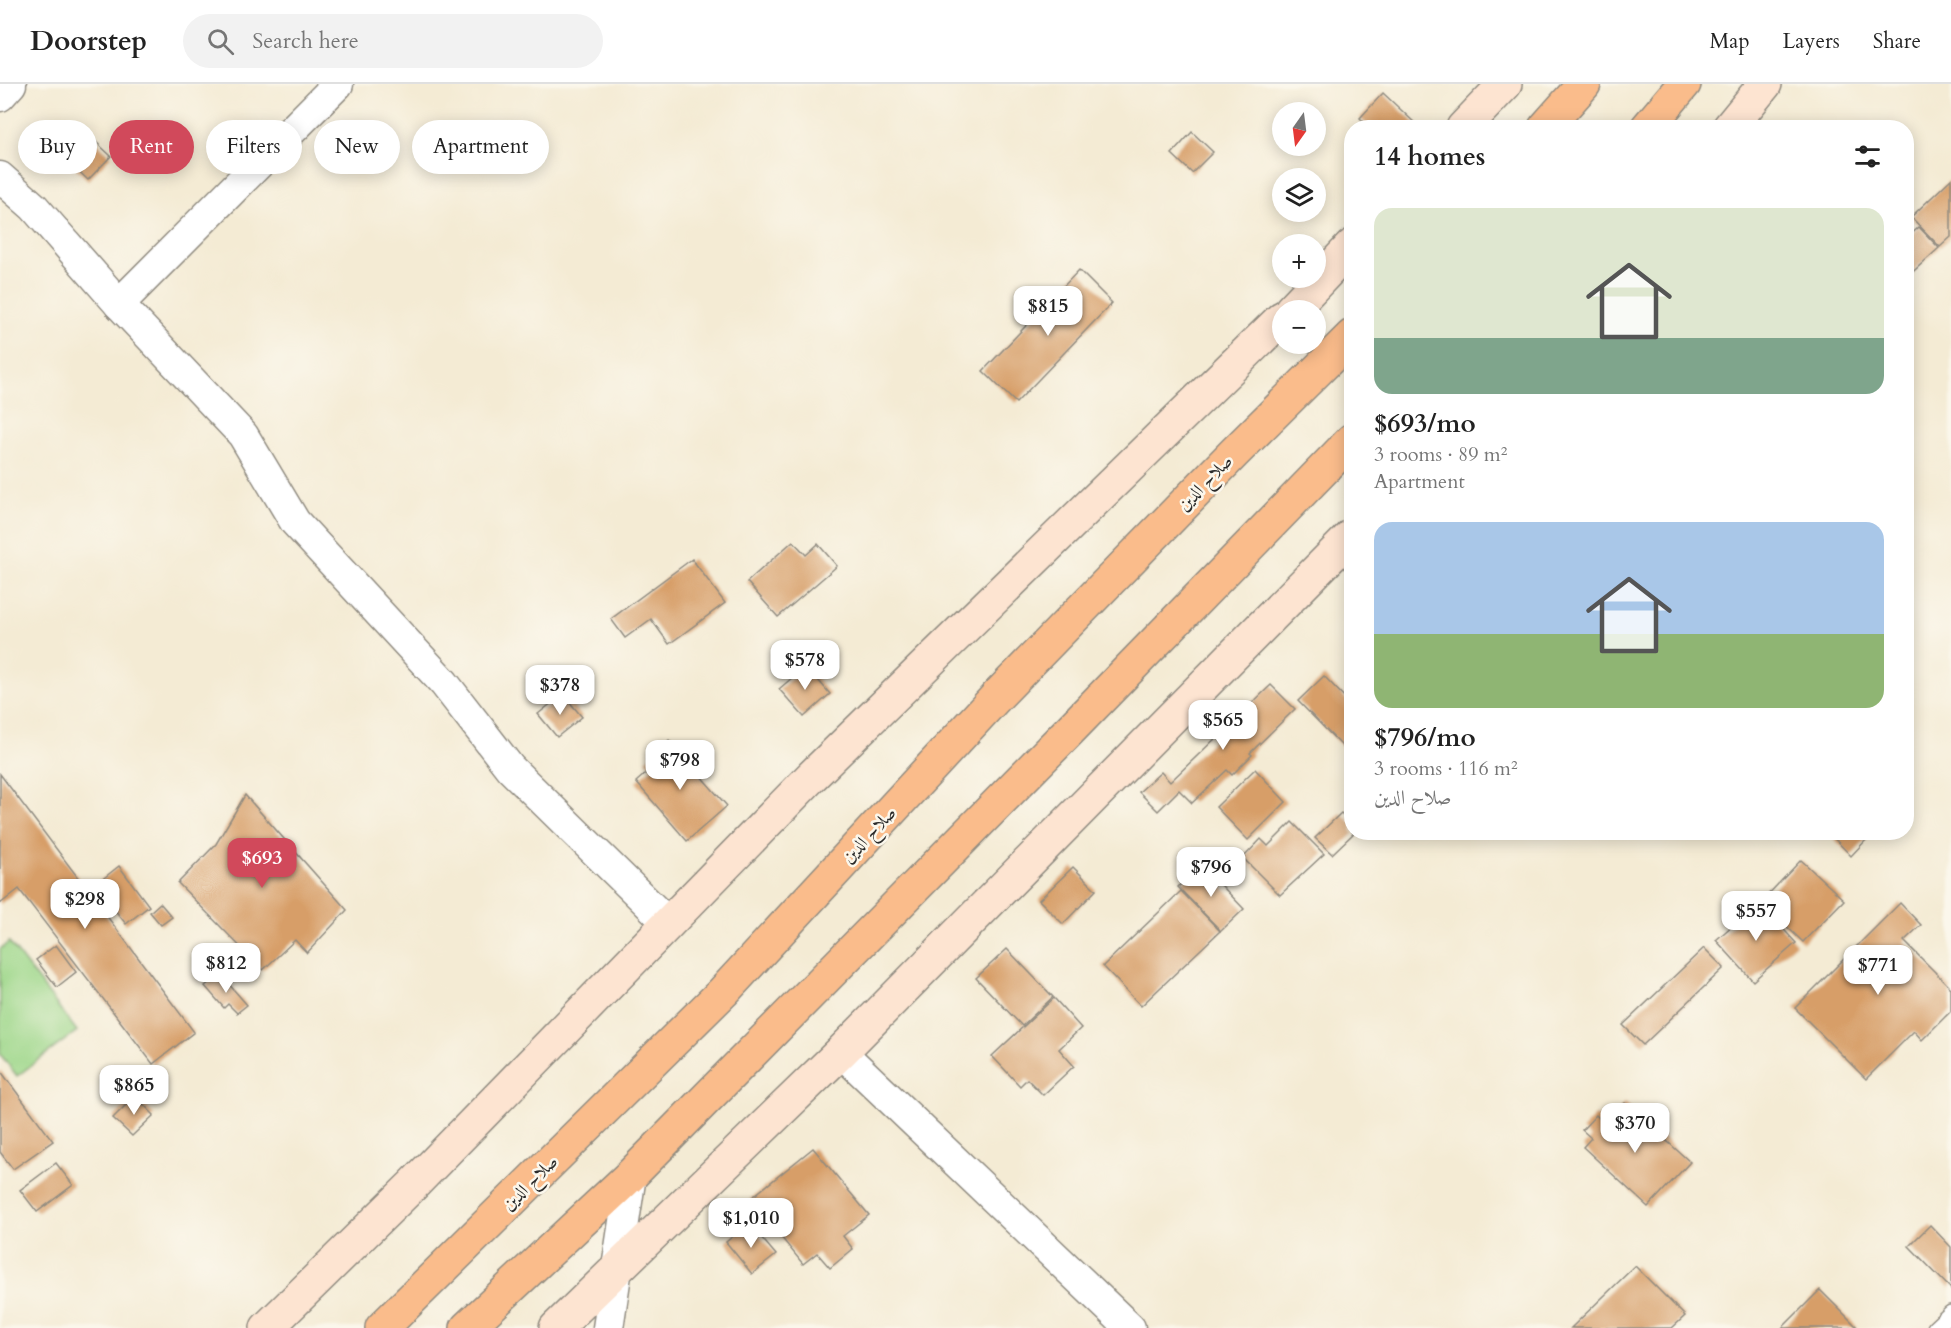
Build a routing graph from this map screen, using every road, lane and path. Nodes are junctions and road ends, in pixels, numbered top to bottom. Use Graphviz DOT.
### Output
graph roads {
  1 [pos="11,84"];
  2 [pos="338,84"];
  3 [pos="1504,84"];
  4 [pos="1584,84"];
  5 [pos="1684,84"];
  6 [pos="1765,84"];
  7 [pos="0,96"];
  8 [pos="1470,120"];
  9 [pos="1552,120"];
  10 [pos="1654,120"];
  11 [pos="1736,120"];
  12 [pos="0,177"];
  13 [pos="1344,254"];
  14 [pos="1301,300"];
  15 [pos="119,304"];
  16 [pos="1272,328"];
  17 [pos="1344,344"];
  18 [pos="1344,448"];
  19 [pos="1344,543"];
  20 [pos="668,923"];
  21 [pos="841,1052"];
  22 [pos="631,1175"];
  23 [pos="617,1268"];
  24 [pos="1951,1313"];
  25 [pos="267,1328"];
  26 [pos="382,1328"];
  27 [pos="466,1328"];
  28 [pos="556,1328"];
  29 [pos="608,1328"];
  30 [pos="1130,1328"];
  31 [pos="1935,1328"];
  1 -- 7 [label="street"];
  2 -- 15 [label="street"];
  3 -- 8 [label="main road"];
  4 -- 9 [label="highway"];
  5 -- 10 [label="highway"];
  6 -- 11 [label="main road"];
  12 -- 15 [label="street"];
  13 -- 14 [label="main road"];
  15 -- 20 [label="street"];
  16 -- 20 [label="main road"];
  17 -- 26 [label="highway, صلاح الدين"];
  18 -- 22 [label="highway"];
  19 -- 21 [label="main road"];
  20 -- 25 [label="main road"];
  21 -- 23 [label="main road"];
  21 -- 30 [label="street"];
  22 -- 23 [label="street"];
  22 -- 27 [label="highway"];
  23 -- 28 [label="main road"];
  23 -- 29 [label="street"];
  24 -- 31 [label="lane"];
}
